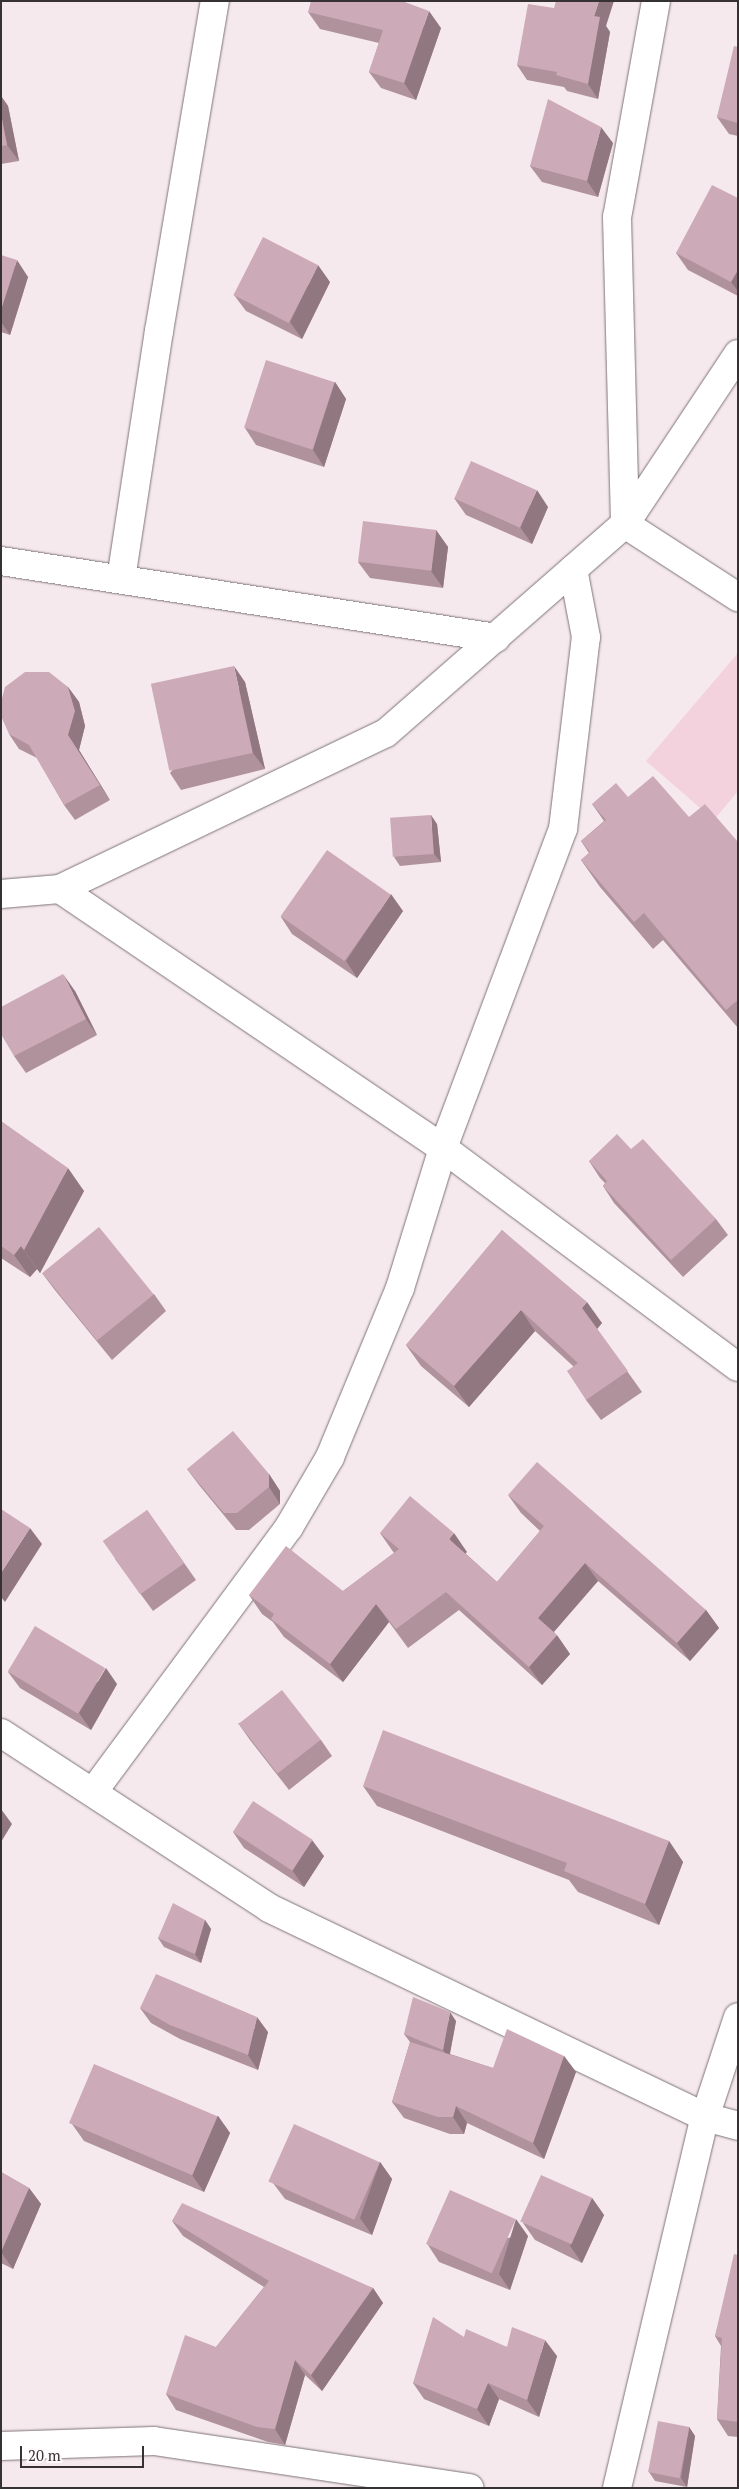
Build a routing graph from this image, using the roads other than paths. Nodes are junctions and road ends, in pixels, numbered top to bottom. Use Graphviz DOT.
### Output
graph roads {
  1 [pos="215,1"];
  2 [pos="656,1"];
  3 [pos="738,354"];
  4 [pos="625,524"];
  5 [pos="1,561"];
  6 [pos="573,570"];
  7 [pos="121,579"];
  8 [pos="738,597"];
  9 [pos="496,638"];
  10 [pos="60,890"];
  11 [pos="1,894"];
  12 [pos="443,1148"];
  13 [pos="738,1367"];
  14 [pos="1,1733"];
  15 [pos="93,1792"];
  16 [pos="738,2018"];
  17 [pos="705,2117"];
  18 [pos="738,2126"];
  19 [pos="1,2446"];
  20 [pos="470,2488"];
  21 [pos="617,2488"];
  1 -- 7 [label="street"];
  2 -- 4 [label="street"];
  3 -- 4 [label="street"];
  4 -- 6 [label="street"];
  4 -- 8 [label="street"];
  5 -- 7 [label="street"];
  6 -- 9 [label="street"];
  6 -- 12 [label="street"];
  7 -- 9 [label="street"];
  9 -- 10 [label="street"];
  10 -- 11 [label="street"];
  10 -- 12 [label="street"];
  12 -- 13 [label="street"];
  12 -- 15 [label="street"];
  14 -- 15 [label="street"];
  15 -- 17 [label="street"];
  16 -- 17 [label="street"];
  17 -- 18 [label="street"];
  17 -- 21 [label="street"];
  19 -- 20 [label="street"];
}
